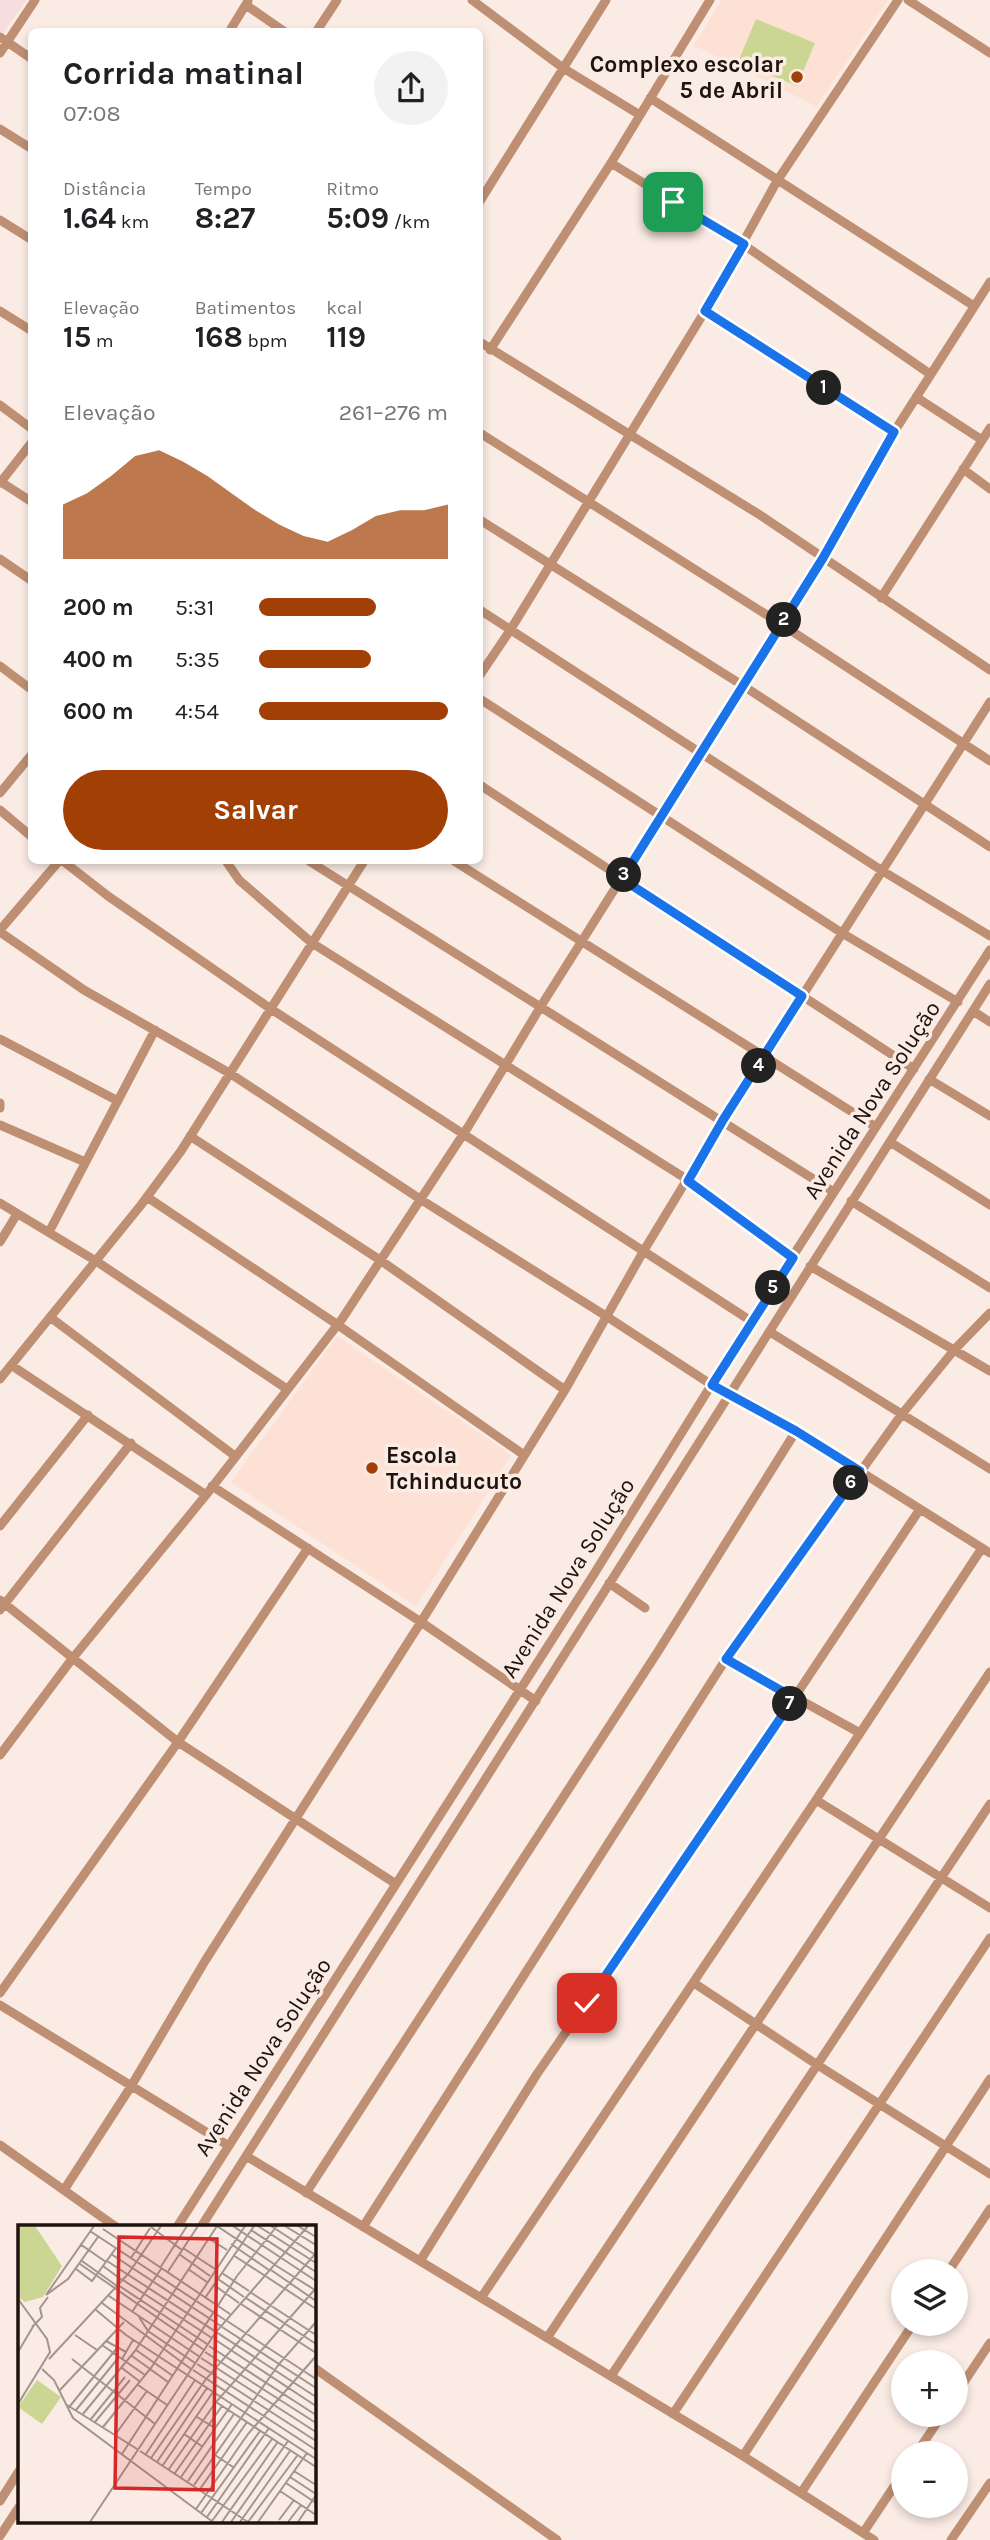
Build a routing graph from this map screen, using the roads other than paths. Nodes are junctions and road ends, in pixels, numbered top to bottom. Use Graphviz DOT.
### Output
graph roads {
  1 [pos="35,0"];
  2 [pos="337,0"];
  3 [pos="472,0"];
  4 [pos="606,0"];
  5 [pos="710,0"];
  6 [pos="898,0"];
  7 [pos="908,0"];
  8 [pos="247,2"];
  9 [pos="231,28"];
  10 [pos="280,28"];
  11 [pos="319,28"];
  12 [pos="3,39"];
  13 [pos="0,53"];
  14 [pos="990,53"];
  15 [pos="28,56"];
  16 [pos="564,68"];
  17 [pos="650,98"];
  18 [pos="640,115"];
  19 [pos="0,129"];
  20 [pos="28,146"];
  21 [pos="611,163"];
  22 [pos="778,181"];
  23 [pos="483,196"];
  24 [pos="0,220"];
  25 [pos="28,238"];
  26 [pos="744,244"];
  27 [pos="990,282"];
  28 [pos="974,306"];
  29 [pos="0,311"];
  30 [pos="705,311"];
  31 [pos="28,328"];
  32 [pos="483,344"];
  33 [pos="490,350"];
  34 [pos="930,374"];
  35 [pos="916,397"];
  36 [pos="0,405"];
  37 [pos="28,426"];
  38 [pos="990,428"];
  39 [pos="894,432"];
  40 [pos="483,435"];
  41 [pos="629,435"];
  42 [pos="982,440"];
  43 [pos="28,447"];
  44 [pos="964,469"];
  45 [pos="0,482"];
  46 [pos="990,489"];
  47 [pos="28,500"];
  48 [pos="588,503"];
  49 [pos="483,522"];
  50 [pos="823,558"];
  51 [pos="0,559"];
  52 [pos="550,564"];
  53 [pos="28,578"];
  54 [pos="881,598"];
  55 [pos="483,612"];
  56 [pos="781,624"];
  57 [pos="511,629"];
  58 [pos="0,666"];
  59 [pos="990,670"];
  60 [pos="483,671"];
  61 [pos="742,685"];
  62 [pos="28,687"];
  63 [pos="483,701"];
  64 [pos="990,702"];
  65 [pos="963,745"];
  66 [pos="700,752"];
  67 [pos="28,759"];
  68 [pos="990,761"];
  69 [pos="483,787"];
  70 [pos="0,793"];
  71 [pos="924,804"];
  72 [pos="0,810"];
  73 [pos="660,816"];
  74 [pos="28,833"];
  75 [pos="990,847"];
  76 [pos="58,864"];
  77 [pos="65,864"];
  78 [pos="228,864"];
  79 [pos="314,864"];
  80 [pos="362,864"];
  81 [pos="459,864"];
  82 [pos="881,870"];
  83 [pos="622,879"];
  84 [pos="348,886"];
  85 [pos="0,931"];
  86 [pos="842,933"];
  87 [pos="990,936"];
  88 [pos="312,943"];
  89 [pos="581,943"];
  90 [pos="990,950"];
  91 [pos="990,984"];
  92 [pos="802,996"];
  93 [pos="958,1002"];
  94 [pos="541,1006"];
  95 [pos="271,1009"];
  96 [pos="973,1011"];
  97 [pos="990,1022"];
  98 [pos="155,1030"];
  99 [pos="0,1039"];
  100 [pos="765,1057"];
  101 [pos="505,1065"];
  102 [pos="914,1069"];
  103 [pos="231,1074"];
  104 [pos="929,1079"];
  105 [pos="118,1101"];
  106 [pos="0,1103"];
  107 [pos="0,1108"];
  108 [pos="990,1116"];
  109 [pos="723,1120"];
  110 [pos="0,1125"];
  111 [pos="876,1127"];
  112 [pos="463,1135"];
  113 [pos="190,1136"];
  114 [pos="890,1143"];
  115 [pos="86,1162"];
  116 [pos="688,1181"];
  117 [pos="834,1192"];
  118 [pos="147,1197"];
  119 [pos="420,1199"];
  120 [pos="851,1201"];
  121 [pos="0,1203"];
  122 [pos="990,1205"];
  123 [pos="17,1214"];
  124 [pos="49,1232"];
  125 [pos="0,1242"];
  126 [pos="643,1252"];
  127 [pos="793,1258"];
  128 [pos="96,1261"];
  129 [pos="380,1261"];
  130 [pos="810,1266"];
  131 [pos="990,1288"];
  132 [pos="990,1312"];
  133 [pos="606,1316"];
  134 [pos="50,1317"];
  135 [pos="751,1321"];
  136 [pos="338,1325"];
  137 [pos="770,1332"];
  138 [pos="955,1349"];
  139 [pos="11,1365"];
  140 [pos="990,1371"];
  141 [pos="0,1379"];
  142 [pos="712,1385"];
  143 [pos="287,1389"];
  144 [pos="565,1390"];
  145 [pos="729,1395"];
  146 [pos="902,1414"];
  147 [pos="88,1415"];
  148 [pos="796,1431"];
  149 [pos="131,1443"];
  150 [pos="524,1455"];
  151 [pos="235,1456"];
  152 [pos="990,1469"];
  153 [pos="860,1471"];
  154 [pos="212,1486"];
  155 [pos="206,1494"];
  156 [pos="920,1509"];
  157 [pos="0,1526"];
  158 [pos="308,1548"];
  159 [pos="986,1550"];
  160 [pos="610,1583"];
  161 [pos="2,1605"];
  162 [pos="645,1608"];
  163 [pos="421,1622"];
  164 [pos="72,1659"];
  165 [pos="726,1659"];
  166 [pos="990,1672"];
  167 [pos="520,1690"];
  168 [pos="794,1698"];
  169 [pos="536,1701"];
  170 [pos="860,1733"];
  171 [pos="178,1742"];
  172 [pos="0,1755"];
  173 [pos="816,1800"];
  174 [pos="990,1804"];
  175 [pos="296,1817"];
  176 [pos="878,1838"];
  177 [pos="941,1878"];
  178 [pos="396,1884"];
  179 [pos="990,1908"];
  180 [pos="990,1938"];
  181 [pos="694,1983"];
  182 [pos="0,1993"];
  183 [pos="0,2005"];
  184 [pos="756,2024"];
  185 [pos="816,2064"];
  186 [pos="990,2079"];
  187 [pos="130,2088"];
  188 [pos="880,2103"];
  189 [pos="0,2145"];
  190 [pos="229,2146"];
  191 [pos="946,2146"];
  192 [pos="246,2156"];
  193 [pos="990,2174"];
  194 [pos="64,2190"];
  195 [pos="306,2193"];
  196 [pos="990,2209"];
  197 [pos="113,2225"];
  198 [pos="178,2225"];
  199 [pos="202,2225"];
  200 [pos="363,2227"];
  201 [pos="957,2259"];
  202 [pos="420,2261"];
  203 [pos="481,2298"];
  204 [pos="905,2336"];
  205 [pos="547,2338"];
  206 [pos="990,2343"];
  207 [pos="315,2368"];
  208 [pos="611,2376"];
  209 [pos="968,2376"];
  210 [pos="673,2414"];
  211 [pos="743,2456"];
  212 [pos="18,2473"];
  213 [pos="990,2483"];
  214 [pos="891,2491"];
  215 [pos="801,2493"];
  216 [pos="0,2501"];
  217 [pos="18,2509"];
  218 [pos="863,2533"];
  219 [pos="0,2536"];
  220 [pos="557,2540"];
  221 [pos="874,2540"];
  222 [pos="951,2540"];
  1 -- 12 [label="street"];
  2 -- 11 [label="street"];
  3 -- 16 [label="street"];
  4 -- 16 [label="street"];
  5 -- 17 [label="street"];
  6 -- 22 [label="street"];
  7 -- 14 [label="street"];
  8 -- 9 [label="street"];
  8 -- 10 [label="street"];
  12 -- 13 [label="street"];
  12 -- 15 [label="street"];
  16 -- 18 [label="street"];
  16 -- 23 [label="street"];
  17 -- 18 [label="street"];
  17 -- 22 [label="street"];
  18 -- 21 [label="street"];
  19 -- 20 [label="street"];
  21 -- 26 [label="street"];
  21 -- 33 [label="street"];
  22 -- 26 [label="street"];
  22 -- 28 [label="street"];
  24 -- 25 [label="street"];
  26 -- 30 [label="street"];
  26 -- 34 [label="street"];
  27 -- 28 [label="street"];
  28 -- 34 [label="street"];
  29 -- 31 [label="street"];
  30 -- 39 [label="street"];
  30 -- 41 [label="street"];
  32 -- 33 [label="street"];
  33 -- 41 [label="street"];
  34 -- 35 [label="street"];
  35 -- 39 [label="street"];
  35 -- 42 [label="street"];
  36 -- 37 [label="street"];
  38 -- 42 [label="street"];
  39 -- 50 [label="street"];
  40 -- 48 [label="street"];
  41 -- 48 [label="street"];
  41 -- 50 [label="street"];
  42 -- 44 [label="street"];
  43 -- 45 [label="street"];
  44 -- 46 [label="street"];
  44 -- 54 [label="street"];
  45 -- 47 [label="street"];
  48 -- 52 [label="street"];
  48 -- 56 [label="street"];
  49 -- 52 [label="street"];
  50 -- 54 [label="street"];
  50 -- 56 [label="street"];
  51 -- 53 [label="street"];
  52 -- 57 [label="street"];
  52 -- 61 [label="street"];
  54 -- 59 [label="street"];
  55 -- 57 [label="street"];
  56 -- 61 [label="street"];
  56 -- 65 [label="street"];
  57 -- 60 [label="street"];
  57 -- 66 [label="street"];
  58 -- 62 [label="street"];
  61 -- 66 [label="street"];
  61 -- 71 [label="street"];
  63 -- 73 [label="street"];
  64 -- 65 [label="street"];
  65 -- 68 [label="street"];
  65 -- 71 [label="street"];
  66 -- 73 [label="street"];
  66 -- 82 [label="street"];
  67 -- 70 [label="street"];
  69 -- 83 [label="street"];
  71 -- 75 [label="street"];
  71 -- 82 [label="street"];
  72 -- 74 [label="street"];
  73 -- 83 [label="street"];
  73 -- 86 [label="street"];
  76 -- 85 [label="street"];
  77 -- 95 [label="street"];
  78 -- 88 [label="street"];
  79 -- 84 [label="street"];
  80 -- 84 [label="street"];
  81 -- 89 [label="street"];
  82 -- 86 [label="street"];
  82 -- 87 [label="street"];
  83 -- 89 [label="street"];
  83 -- 92 [label="street"];
  84 -- 88 [label="street"];
  84 -- 94 [label="street"];
  85 -- 98 [label="street"];
  86 -- 92 [label="street"];
  86 -- 93 [label="street"];
  88 -- 95 [label="street"];
  88 -- 101 [label="street"];
  89 -- 94 [label="street"];
  89 -- 100 [label="street"];
  90 -- 93 [label="street, Avenida Nova Solução"];
  91 -- 96 [label="street, Avenida Nova Solução"];
  92 -- 100 [label="street"];
  92 -- 102 [label="street"];
  93 -- 102 [label="street, Avenida Nova Solução"];
  94 -- 101 [label="street"];
  94 -- 109 [label="street"];
  95 -- 103 [label="street"];
  95 -- 112 [label="street"];
  96 -- 97 [label="street"];
  96 -- 104 [label="street, Avenida Nova Solução"];
  98 -- 103 [label="street"];
  98 -- 105 [label="street"];
  99 -- 105 [label="street"];
  100 -- 109 [label="street"];
  100 -- 111 [label="street"];
  101 -- 112 [label="street"];
  101 -- 116 [label="street"];
  102 -- 111 [label="street, Avenida Nova Solução"];
  103 -- 113 [label="street"];
  103 -- 119 [label="street"];
  104 -- 108 [label="street"];
  104 -- 114 [label="street, Avenida Nova Solução"];
  105 -- 115 [label="street"];
  106 -- 107 [label="street"];
  109 -- 116 [label="street"];
  109 -- 117 [label="street"];
  110 -- 115 [label="street"];
  111 -- 117 [label="street, Avenida Nova Solução"];
  112 -- 119 [label="street"];
  112 -- 126 [label="street"];
  113 -- 118 [label="street"];
  113 -- 129 [label="street"];
  114 -- 120 [label="street, Avenida Nova Solução"];
  114 -- 122 [label="street"];
  115 -- 124 [label="street"];
  116 -- 126 [label="street"];
  116 -- 127 [label="street"];
  117 -- 127 [label="street, Avenida Nova Solução"];
  118 -- 128 [label="street"];
  118 -- 136 [label="street"];
  119 -- 129 [label="street"];
  119 -- 133 [label="street"];
  120 -- 130 [label="street, Avenida Nova Solução"];
  120 -- 131 [label="street"];
  121 -- 123 [label="street"];
  123 -- 124 [label="street"];
  123 -- 125 [label="street"];
  124 -- 128 [label="street"];
  126 -- 133 [label="street"];
  126 -- 135 [label="street"];
  127 -- 135 [label="street, Avenida Nova Solução"];
  128 -- 134 [label="street"];
  128 -- 143 [label="street"];
  129 -- 136 [label="street"];
  129 -- 144 [label="street"];
  130 -- 137 [label="street, Avenida Nova Solução"];
  130 -- 138 [label="street"];
  132 -- 138 [label="street"];
  133 -- 142 [label="street"];
  133 -- 144 [label="street"];
  134 -- 139 [label="street"];
  134 -- 151 [label="street"];
  135 -- 142 [label="street, Avenida Nova Solução"];
  136 -- 143 [label="street"];
  136 -- 150 [label="street"];
  137 -- 145 [label="street, Avenida Nova Solução"];
  137 -- 146 [label="street"];
  138 -- 140 [label="street"];
  138 -- 146 [label="street"];
  139 -- 141 [label="street"];
  139 -- 147 [label="street"];
  142 -- 145 [label="street"];
  142 -- 167 [label="street, Avenida Nova Solução"];
  143 -- 151 [label="street"];
  144 -- 150 [label="street"];
  145 -- 148 [label="street"];
  145 -- 160 [label="street, Avenida Nova Solução"];
  146 -- 152 [label="street"];
  146 -- 153 [label="street"];
  147 -- 149 [label="street"];
  147 -- 157 [label="street"];
  148 -- 153 [label="street"];
  148 -- 195 [label="street"];
  149 -- 155 [label="street"];
  149 -- 161 [label="street"];
  150 -- 163 [label="street"];
  151 -- 154 [label="street"];
  153 -- 156 [label="street"];
  153 -- 165 [label="street"];
  154 -- 155 [label="street"];
  154 -- 158 [label="street"];
  155 -- 164 [label="street"];
  156 -- 159 [label="street"];
  156 -- 168 [label="street"];
  158 -- 163 [label="street"];
  158 -- 171 [label="street"];
  159 -- 170 [label="street"];
  160 -- 162 [label="street"];
  160 -- 169 [label="street, Avenida Nova Solução"];
  161 -- 164 [label="street"];
  163 -- 167 [label="street"];
  163 -- 175 [label="street"];
  164 -- 171 [label="street"];
  164 -- 172 [label="street"];
  165 -- 168 [label="street"];
  165 -- 200 [label="street"];
  166 -- 176 [label="street"];
  167 -- 169 [label="street"];
  167 -- 178 [label="street, Avenida Nova Solução"];
  168 -- 170 [label="street"];
  168 -- 202 [label="street"];
  169 -- 192 [label="street, Avenida Nova Solução"];
  170 -- 173 [label="street"];
  171 -- 175 [label="street"];
  171 -- 182 [label="street"];
  173 -- 176 [label="street"];
  173 -- 181 [label="street"];
  174 -- 177 [label="street"];
  175 -- 178 [label="street"];
  175 -- 187 [label="street"];
  176 -- 177 [label="street"];
  176 -- 184 [label="street"];
  177 -- 179 [label="street"];
  177 -- 185 [label="street"];
  178 -- 190 [label="street, Avenida Nova Solução"];
  180 -- 188 [label="street"];
  181 -- 184 [label="street"];
  181 -- 203 [label="street"];
  183 -- 187 [label="street"];
  184 -- 185 [label="street"];
  184 -- 205 [label="street"];
  185 -- 188 [label="street"];
  185 -- 208 [label="street"];
  186 -- 191 [label="street"];
  187 -- 190 [label="street"];
  187 -- 194 [label="street"];
  188 -- 191 [label="street"];
  188 -- 210 [label="street"];
  189 -- 194 [label="street"];
  190 -- 198 [label="street, Avenida Nova Solução"];
  191 -- 193 [label="street"];
  191 -- 211 [label="street"];
  192 -- 195 [label="street"];
  192 -- 199 [label="street, Avenida Nova Solução"];
  194 -- 197 [label="street"];
  195 -- 200 [label="street"];
  196 -- 201 [label="street"];
  200 -- 202 [label="street"];
  202 -- 203 [label="street"];
  203 -- 205 [label="street"];
  204 -- 215 [label="street"];
  205 -- 208 [label="street"];
  206 -- 209 [label="street"];
  207 -- 220 [label="street"];
  208 -- 210 [label="street"];
  210 -- 211 [label="street"];
  211 -- 215 [label="street"];
  212 -- 216 [label="street"];
  213 -- 222 [label="street"];
  214 -- 218 [label="street"];
  215 -- 218 [label="street"];
  217 -- 219 [label="street"];
  218 -- 221 [label="street"];
}
